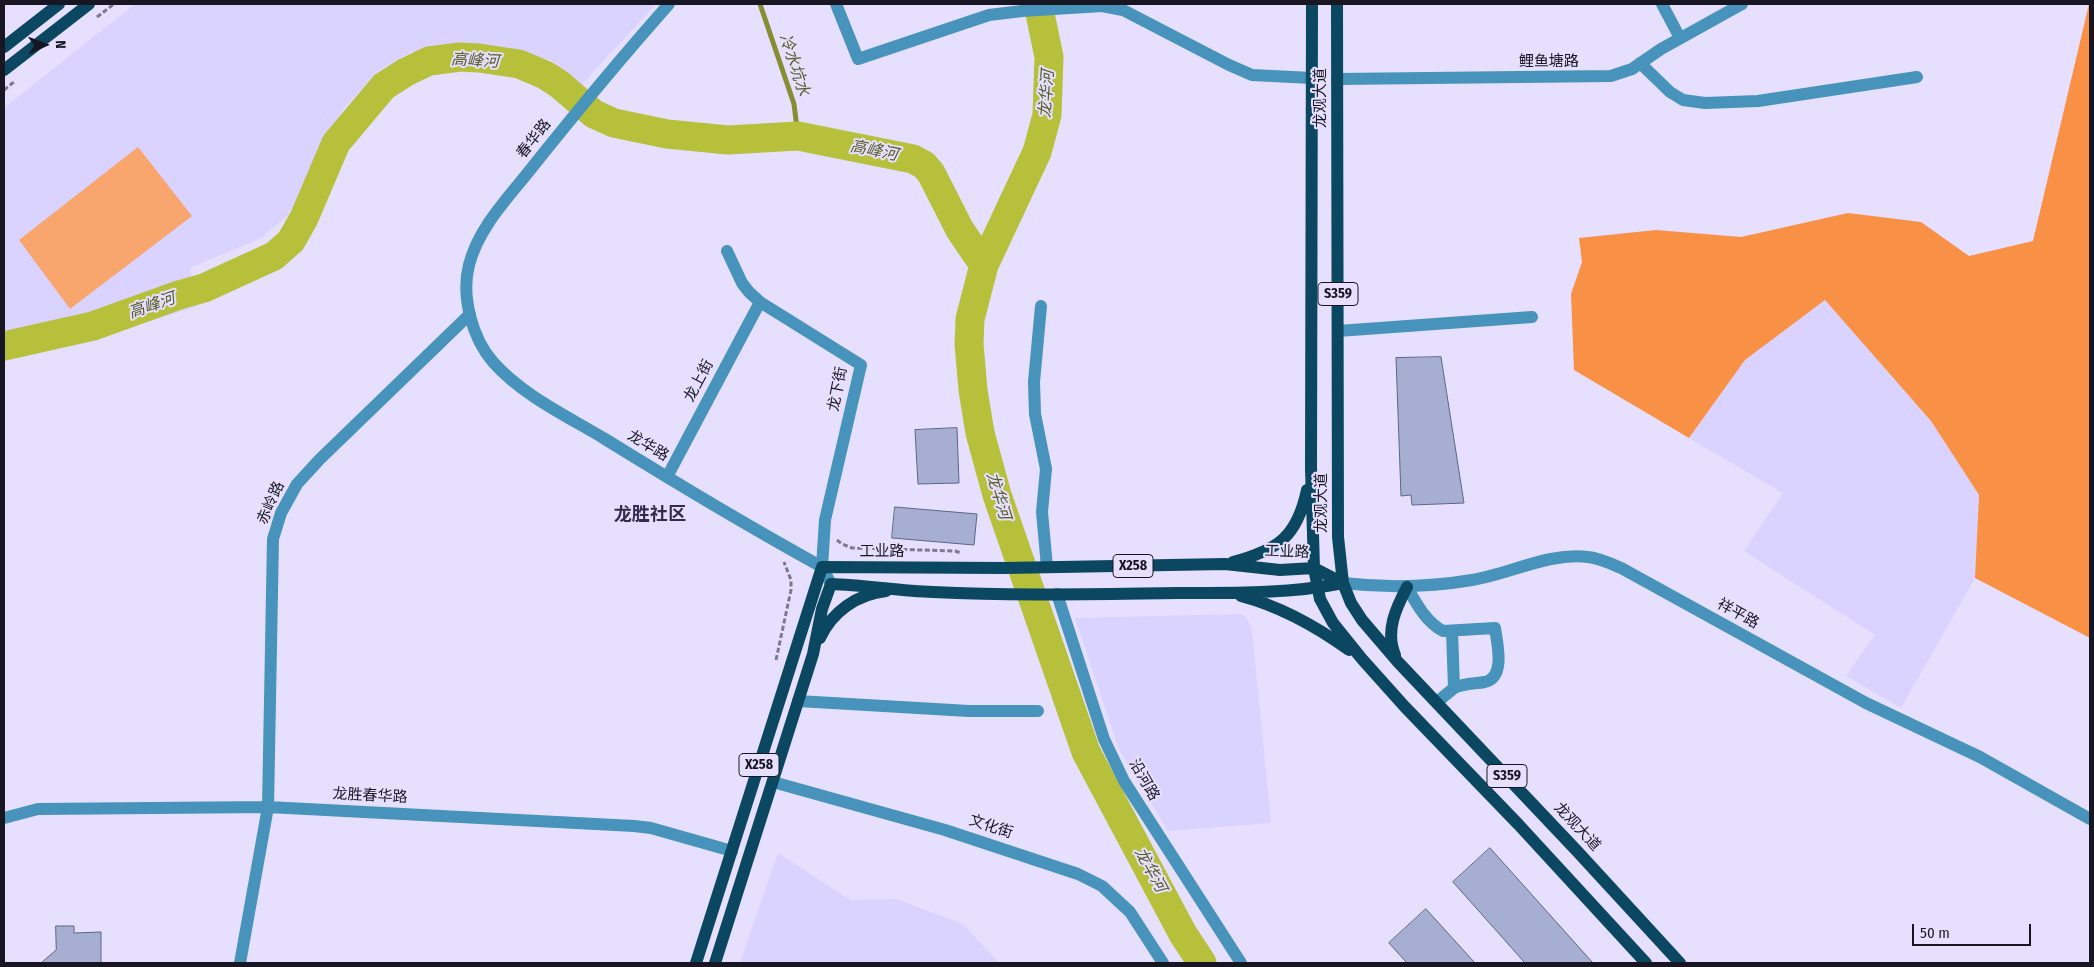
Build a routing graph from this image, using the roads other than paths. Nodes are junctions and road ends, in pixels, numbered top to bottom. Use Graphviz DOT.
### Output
graph roads {
  1 [pos="59,4"];
  2 [pos="89,4"];
  3 [pos="669,4"];
  4 [pos="836,4"];
  5 [pos="1312,4"];
  6 [pos="1337,4"];
  7 [pos="1662,4"];
  8 [pos="1742,4"];
  9 [pos="1680,38"];
  10 [pos="4,47"];
  11 [pos="1640,63"];
  12 [pos="4,70"];
  13 [pos="1917,77"];
  14 [pos="1312,78"];
  15 [pos="1337,79"];
  16 [pos="727,250"];
  17 [pos="760,302"];
  18 [pos="1041,306"];
  19 [pos="470,314"];
  20 [pos="1532,317"];
  21 [pos="1338,330"];
  22 [pos="1312,468"];
  23 [pos="666,477"];
  24 [pos="1225,564"];
  25 [pos="822,567"];
  26 [pos="1045,567"];
  27 [pos="1314,568"];
  28 [pos="1343,583"];
  29 [pos="831,584"];
  30 [pos="1407,586"];
  31 [pos="1317,588"];
  32 [pos="899,590"];
  33 [pos="1228,593"];
  34 [pos="1053,594"];
  35 [pos="1452,631"];
  36 [pos="813,654"];
  37 [pos="1362,659"];
  38 [pos="1398,662"];
  39 [pos="1454,688"];
  40 [pos="798,701"];
  41 [pos="1437,702"];
  42 [pos="1038,711"];
  43 [pos="773,782"];
  44 [pos="268,807"];
  45 [pos="4,818"];
  46 [pos="2090,819"];
  47 [pos="732,851"];
  48 [pos="240,963"];
  49 [pos="696,963"];
  50 [pos="715,963"];
  51 [pos="1162,963"];
  52 [pos="1241,963"];
  53 [pos="1646,963"];
  54 [pos="1680,963"];
  1 -- 10 [label="main road"];
  2 -- 12 [label="main road"];
  3 -- 19 [label="street, 春华路"];
  4 -- 14 [label="street"];
  5 -- 14 [label="main road, 龙观大道 / S359"];
  6 -- 15 [label="main road, 龙观大道 / S359"];
  7 -- 9 [label="street"];
  8 -- 9 [label="street, 鲤鱼塘路"];
  9 -- 11 [label="street, 鲤鱼塘路"];
  11 -- 13 [label="street"];
  11 -- 15 [label="street, 鲤鱼塘路"];
  14 -- 22 [label="main road, 龙观大道 / S359"];
  15 -- 21 [label="main road, 龙观大道 / S359"];
  16 -- 17 [label="street, 龙下街"];
  17 -- 23 [label="street, 龙上街"];
  17 -- 25 [label="street, 龙下街"];
  18 -- 26 [label="street"];
  19 -- 23 [label="street, 龙华路"];
  19 -- 44 [label="street, 赤岭路"];
  20 -- 21 [label="street"];
  21 -- 28 [label="main road, 龙观大道 / S359"];
  22 -- 24 [label="main road"];
  22 -- 27 [label="main road, 龙观大道 / S359"];
  23 -- 25 [label="street, 龙华路"];
  24 -- 26 [label="main road, 工业路 / X258"];
  24 -- 27 [label="main road, 工业路 / X258"];
  25 -- 26 [label="main road, 工业路 / X258"];
  25 -- 29 [label="street"];
  25 -- 47 [label="main road, X258"];
  27 -- 28 [label="main road, 工业路"];
  27 -- 31 [label="main road, 龙观大道 / S359"];
  28 -- 30 [label="street, 祥平路"];
  28 -- 31 [label="main road, X258"];
  28 -- 38 [label="main road, 龙观大道 / S359"];
  29 -- 32 [label="main road, X258"];
  29 -- 36 [label="main road, X258"];
  30 -- 35 [label="street"];
  30 -- 38 [label="main road"];
  30 -- 46 [label="street, 祥平路"];
  31 -- 33 [label="main road, X258"];
  31 -- 37 [label="main road, 龙观大道 / S359"];
  32 -- 34 [label="main road, X258"];
  32 -- 36 [label="main road"];
  33 -- 34 [label="main road, X258"];
  33 -- 37 [label="main road"];
  34 -- 52 [label="street, 沿河路"];
  35 -- 39 [label="street"];
  35 -- 39 [label="street"];
  36 -- 40 [label="main road, X258"];
  37 -- 53 [label="main road, 龙观大道 / S359"];
  38 -- 41 [label="main road, 龙观大道 / S359"];
  39 -- 41 [label="street"];
  40 -- 42 [label="street"];
  40 -- 43 [label="main road, X258"];
  41 -- 54 [label="main road, 龙观大道 / S359"];
  43 -- 50 [label="main road, X258"];
  43 -- 51 [label="street, 文化街"];
  44 -- 45 [label="street, 龙胜春华路"];
  44 -- 47 [label="street, 龙胜春华路"];
  44 -- 48 [label="street, 赤岭路"];
  47 -- 49 [label="main road, X258"];
}
